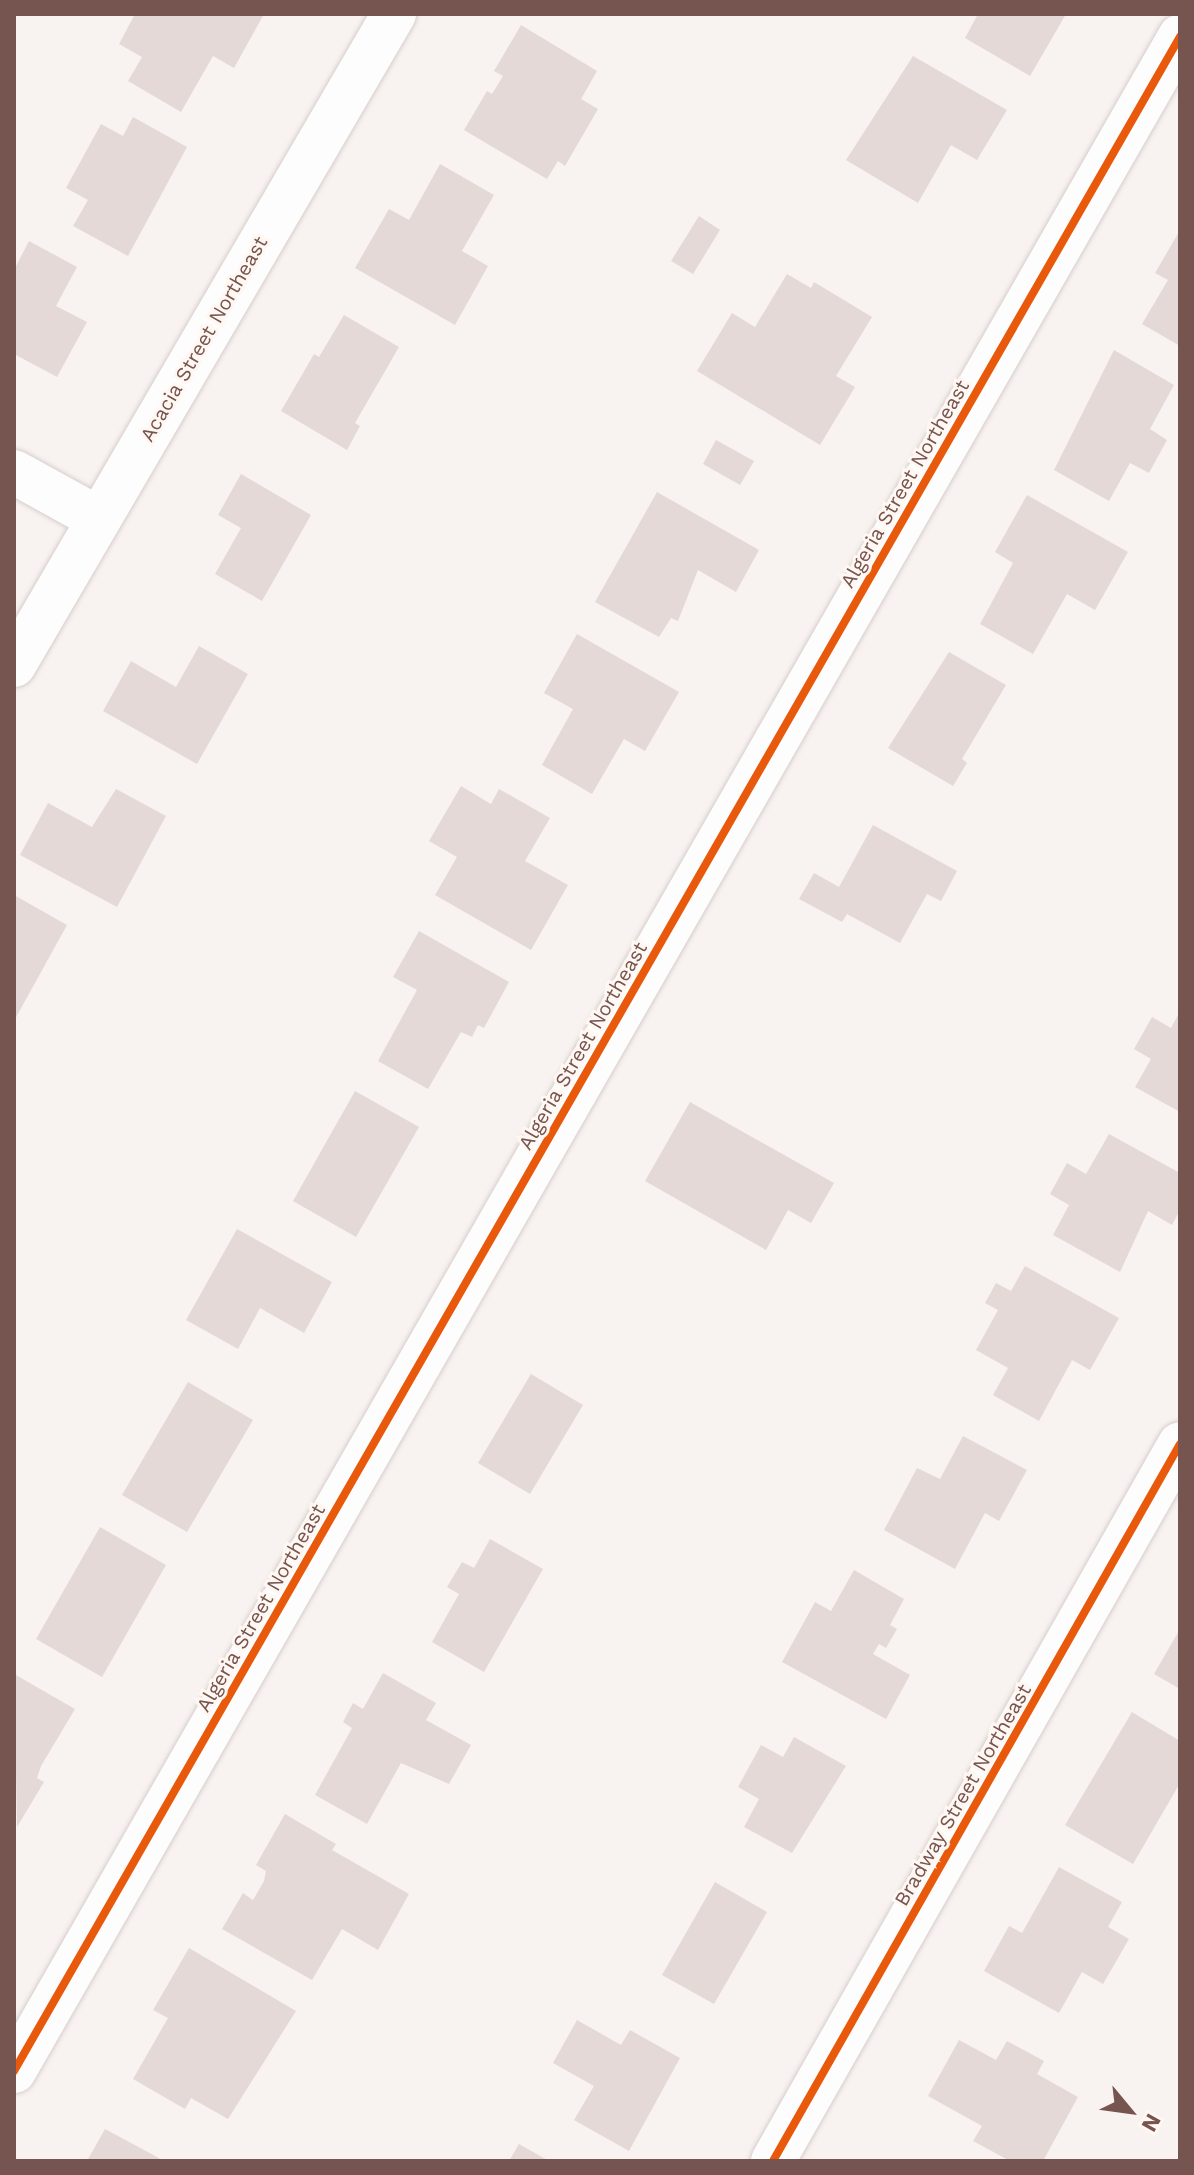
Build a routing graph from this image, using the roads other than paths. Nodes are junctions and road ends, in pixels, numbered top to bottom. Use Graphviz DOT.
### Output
graph roads {
  1 [pos="394,14"];
  2 [pos="1180,37"];
  3 [pos="14,472"];
  4 [pos="99,519"];
  5 [pos="14,665"];
  6 [pos="1180,1444"];
  7 [pos="14,2071"];
  8 [pos="792,2154"];
  1 -- 4 [label="street, Acacia Street Northeast"];
  2 -- 7 [label="street, Algeria Street Northeast"];
  3 -- 4 [label="street"];
  4 -- 5 [label="street, Acacia Street Northeast"];
  6 -- 8 [label="street, Bradway Street Northeast"];
}
